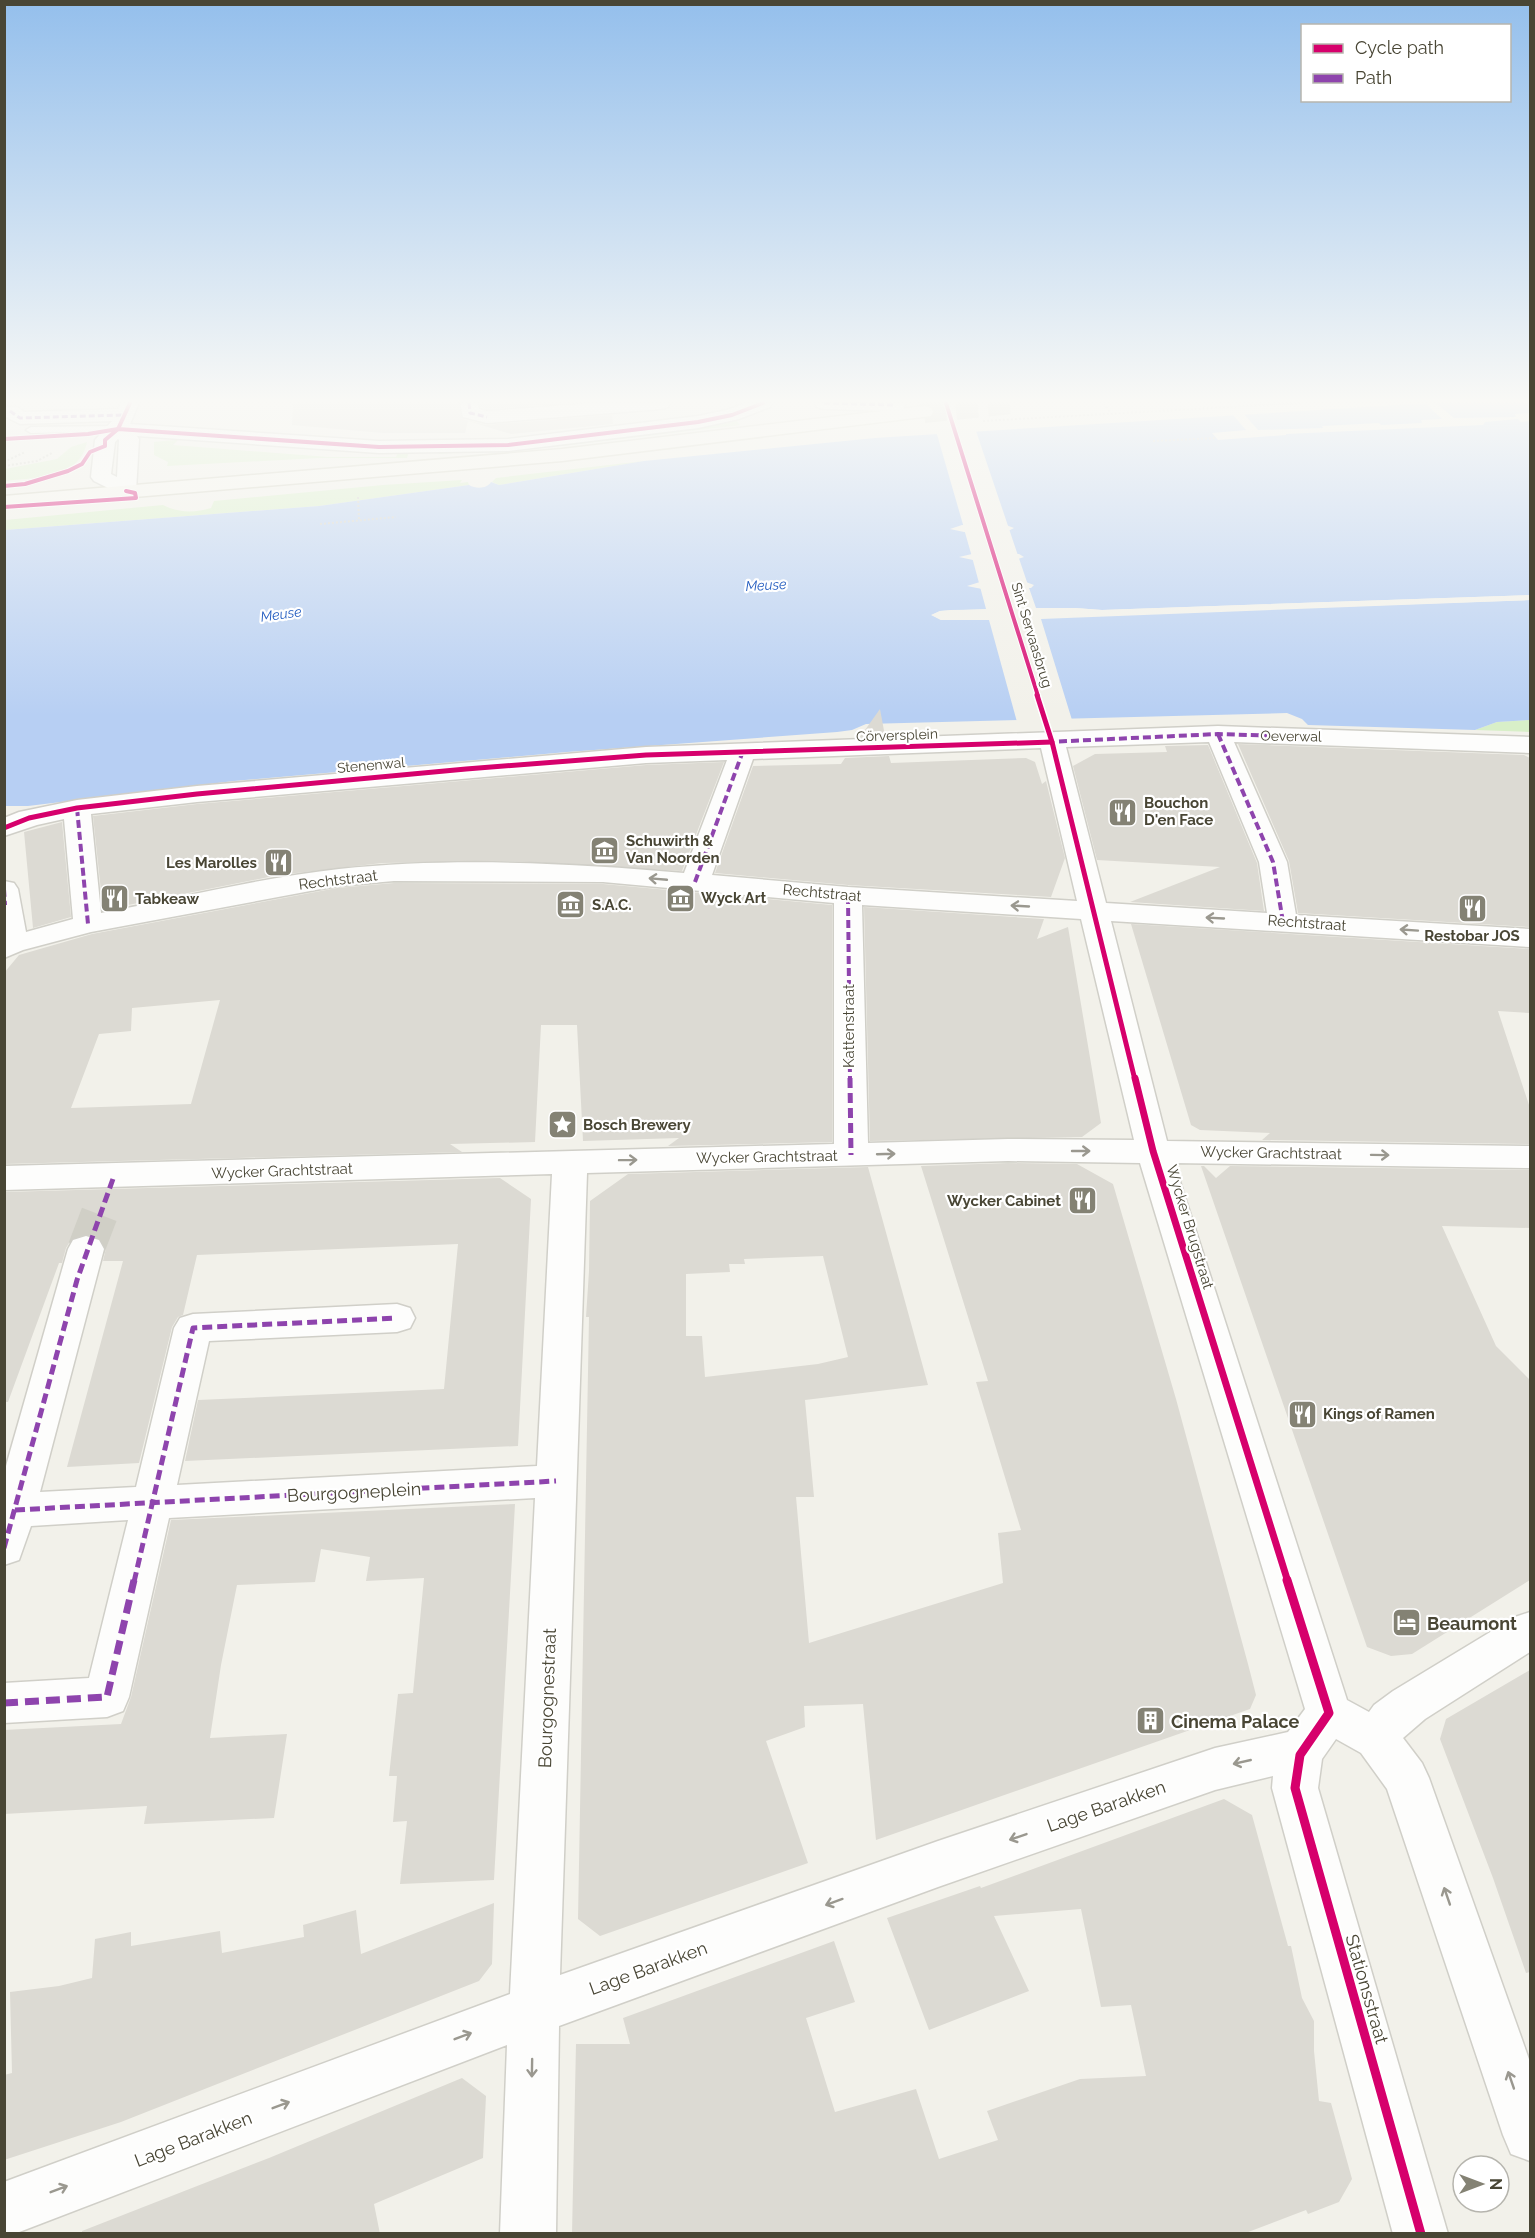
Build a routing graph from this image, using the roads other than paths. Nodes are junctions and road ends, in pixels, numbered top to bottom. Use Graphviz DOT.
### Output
graph roads {
  1 [pos="1218,735"];
  2 [pos="1052,742"];
  3 [pos="1530,745"];
  4 [pos="743,751"];
  5 [pos="76,808"];
  6 [pos="4,828"];
  7 [pos="695,882"];
  8 [pos="848,896"];
  9 [pos="5,900"];
  10 [pos="1095,911"];
  11 [pos="1282,922"];
  12 [pos="88,924"];
  13 [pos="1530,938"];
  14 [pos="9,947"];
  15 [pos="1153,1151"];
  16 [pos="851,1155"];
  17 [pos="1530,1157"];
  18 [pos="570,1162"];
  19 [pos="4,1178"];
  20 [pos="82,1264"];
  21 [pos="397,1318"];
  22 [pos="556,1481"];
  23 [pos="153,1503"];
  24 [pos="15,1510"];
  25 [pos="4,1548"];
  26 [pos="1530,1630"];
  27 [pos="4,1703"];
  28 [pos="1329,1713"];
  29 [pos="1377,1739"];
  30 [pos="1300,1752"];
  31 [pos="534,2010"];
  32 [pos="1530,2135"];
  33 [pos="4,2210"];
  34 [pos="528,2234"];
  35 [pos="1421,2234"];
  1 -- 2 [label="street, Oeverwal"];
  1 -- 3 [label="street, Oeverwal"];
  1 -- 11 [label="street"];
  2 -- 4 [label="street, Cörversplein"];
  2 -- 10 [label="street, Wycker Brugstraat"];
  4 -- 5 [label="street, Stenenwal"];
  4 -- 7 [label="street"];
  5 -- 6 [label="street, Stenenwal"];
  5 -- 12 [label="street"];
  7 -- 8 [label="street, Rechtstraat"];
  7 -- 12 [label="street, Rechtstraat, one-way"];
  10 -- 8 [label="street, Rechtstraat, one-way"];
  8 -- 16 [label="street, Kattenstraat"];
  9 -- 14 [label="street"];
  11 -- 10 [label="street, Rechtstraat, one-way"];
  10 -- 15 [label="street, Wycker Brugstraat"];
  13 -- 11 [label="street, Rechtstraat, one-way"];
  12 -- 14 [label="street, Rechtstraat"];
  16 -- 15 [label="street, Wycker Grachtstraat, one-way"];
  15 -- 17 [label="street, Wycker Grachtstraat, one-way"];
  15 -- 28 [label="street, Wycker Brugstraat"];
  18 -- 16 [label="street, Wycker Grachtstraat, one-way"];
  18 -- 19 [label="street, Wycker Grachtstraat"];
  18 -- 22 [label="street, Bourgognestraat"];
  20 -- 24 [label="street"];
  21 -- 23 [label="street"];
  22 -- 23 [label="street, Bourgogneplein"];
  22 -- 31 [label="street, Bourgognestraat"];
  23 -- 24 [label="street, Bourgogneplein"];
  23 -- 27 [label="street"];
  24 -- 25 [label="street"];
  26 -- 29 [label="street"];
  28 -- 29 [label="street"];
  28 -- 30 [label="street"];
  32 -- 29 [label="street, one-way"];
  30 -- 31 [label="street, Lage Barakken, one-way"];
  30 -- 35 [label="street, Stationsstraat"];
  33 -- 31 [label="street, Lage Barakken, one-way"];
  31 -- 34 [label="street, Bourgognestraat, one-way"];
}
